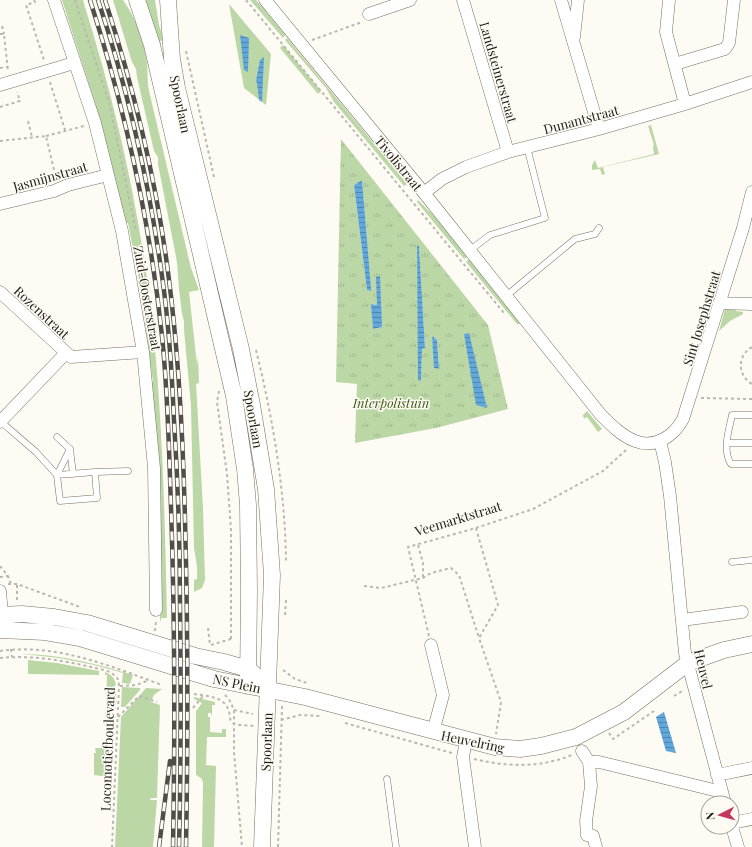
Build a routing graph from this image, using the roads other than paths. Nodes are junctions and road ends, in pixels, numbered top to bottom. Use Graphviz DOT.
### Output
graph roads {
  1 [pos="54,0"];
  2 [pos="137,0"];
  3 [pos="168,0"];
  4 [pos="265,0"];
  5 [pos="410,0"];
  6 [pos="463,0"];
  7 [pos="561,0"];
  8 [pos="578,0"];
  9 [pos="670,0"];
  10 [pos="734,0"];
  11 [pos="369,14"];
  12 [pos="573,43"];
  13 [pos="74,63"];
  14 [pos="674,64"];
  15 [pos="8,82"];
  16 [pos="752,82"];
  17 [pos="685,104"];
  18 [pos="599,129"];
  19 [pos="527,147"];
  20 [pos="508,152"];
  21 [pos="108,175"];
  22 [pos="752,192"];
  23 [pos="424,193"];
  24 [pos="0,204"];
  25 [pos="198,208"];
  26 [pos="599,228"];
  27 [pos="469,251"];
  28 [pos="0,292"];
  29 [pos="506,296"];
  30 [pos="719,303"];
  31 [pos="752,304"];
  32 [pos="143,352"];
  33 [pos="66,353"];
  34 [pos="752,415"];
  35 [pos="0,422"];
  36 [pos="57,437"];
  37 [pos="660,441"];
  38 [pos="727,442"];
  39 [pos="752,443"];
  40 [pos="70,448"];
  41 [pos="752,464"];
  42 [pos="128,471"];
  43 [pos="94,472"];
  44 [pos="73,474"];
  45 [pos="58,475"];
  46 [pos="752,560"];
  47 [pos="732,562"];
  48 [pos="0,591"];
  49 [pos="156,610"];
  50 [pos="742,612"];
  51 [pos="1,620"];
  52 [pos="682,620"];
  53 [pos="431,644"];
  54 [pos="752,644"];
  55 [pos="689,668"];
  56 [pos="248,669"];
  57 [pos="248,686"];
  58 [pos="268,689"];
  59 [pos="433,732"];
  60 [pos="466,741"];
  61 [pos="582,751"];
  62 [pos="589,762"];
  63 [pos="752,768"];
  64 [pos="717,775"];
  65 [pos="387,779"];
  66 [pos="716,795"];
  67 [pos="722,795"];
  68 [pos="752,819"];
  69 [pos="740,821"];
  70 [pos="734,835"];
  71 [pos="586,841"];
  72 [pos="262,847"];
  73 [pos="396,847"];
  74 [pos="475,847"];
  75 [pos="596,847"];
  76 [pos="738,847"];
  1 -- 13 [label="street, Zuid-Oosterstraat"];
  2 -- 25 [label="street, Spoorlaan"];
  3 -- 25 [label="street, Spoorlaan"];
  4 -- 23 [label="street, Tivolistraat"];
  5 -- 11 [label="street"];
  6 -- 20 [label="street, Landsteinerstraat"];
  7 -- 12 [label="street"];
  8 -- 12 [label="street"];
  9 -- 14 [label="street"];
  10 -- 14 [label="street"];
  12 -- 18 [label="street"];
  13 -- 15 [label="street"];
  13 -- 21 [label="street, Zuid-Oosterstraat"];
  14 -- 17 [label="street"];
  16 -- 17 [label="street, Dunantstraat"];
  17 -- 18 [label="street, Dunantstraat"];
  18 -- 19 [label="street, Dunantstraat"];
  19 -- 20 [label="street, Dunantstraat"];
  19 -- 27 [label="lane"];
  20 -- 23 [label="street, Dunantstraat"];
  21 -- 24 [label="street, Jasmijnstraat"];
  21 -- 32 [label="street, Zuid-Oosterstraat"];
  22 -- 30 [label="street, Sint Josephstraat"];
  23 -- 27 [label="street, Tivolistraat"];
  25 -- 56 [label="street, Spoorlaan"];
  25 -- 58 [label="street, Spoorlaan"];
  26 -- 29 [label="lane"];
  27 -- 29 [label="street, Tivolistraat"];
  28 -- 33 [label="street, Rozenstraat"];
  29 -- 37 [label="street, Tivolistraat"];
  30 -- 31 [label="street"];
  30 -- 37 [label="street, Sint Josephstraat"];
  32 -- 33 [label="street"];
  32 -- 49 [label="street, Zuid-Oosterstraat"];
  33 -- 35 [label="street"];
  34 -- 38 [label="lane"];
  35 -- 45 [label="lane"];
  36 -- 40 [label="lane"];
  37 -- 52 [label="street, Heuvel"];
  38 -- 39 [label="lane"];
  38 -- 41 [label="lane"];
  40 -- 44 [label="lane"];
  40 -- 45 [label="lane"];
  42 -- 43 [label="lane"];
  43 -- 44 [label="lane"];
  43 -- 45 [label="lane"];
  44 -- 45 [label="lane"];
  46 -- 47 [label="lane"];
  48 -- 51 [label="street"];
  50 -- 52 [label="street"];
  51 -- 56 [label="street, NS Plein"];
  51 -- 57 [label="street, NS Plein"];
  52 -- 55 [label="street, Heuvel"];
  53 -- 59 [label="street"];
  54 -- 55 [label="street, Heuvelring"];
  55 -- 60 [label="street, Heuvelring"];
  55 -- 64 [label="street, Heuvel"];
  56 -- 57 [label="street, Spoorlaan"];
  56 -- 58 [label="street, NS Plein"];
  57 -- 58 [label="street, NS Plein"];
  58 -- 59 [label="street, Heuvelring"];
  58 -- 72 [label="street, Spoorlaan"];
  59 -- 60 [label="street, Heuvelring"];
  60 -- 74 [label="street"];
  61 -- 62 [label="street"];
  62 -- 66 [label="street, Heuvel"];
  62 -- 71 [label="street"];
  63 -- 64 [label="street"];
  64 -- 67 [label="street, Heuvel"];
  65 -- 73 [label="lane"];
  68 -- 69 [label="street"];
  70 -- 76 [label="street"];
  71 -- 75 [label="street"];
}
